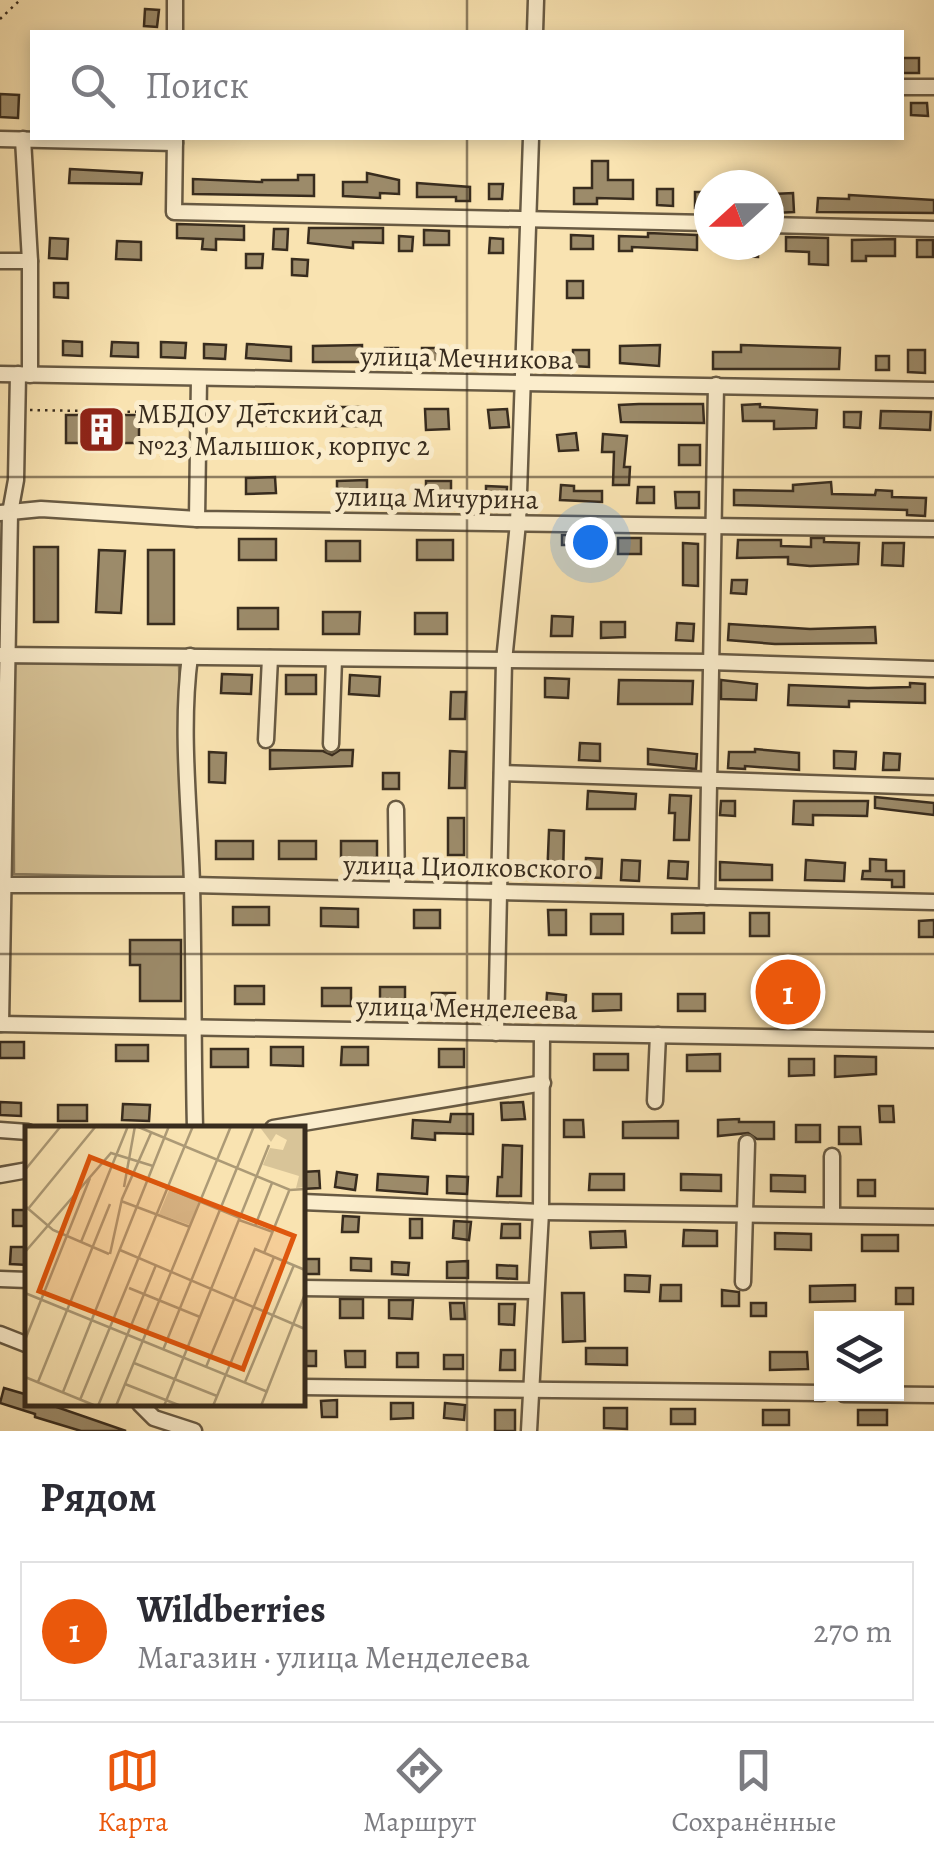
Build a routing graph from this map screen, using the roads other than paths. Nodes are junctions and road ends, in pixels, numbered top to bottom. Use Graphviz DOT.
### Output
graph roads {
  1 [pos="175,0"];
  2 [pos="536,0"];
  3 [pos="175,30"];
  4 [pos="535,30"];
  5 [pos="904,86"];
  6 [pos="934,87"];
  7 [pos="0,139"];
  8 [pos="23,139"];
  9 [pos="30,139"];
  10 [pos="175,140"];
  11 [pos="530,140"];
  12 [pos="528,219"];
  13 [pos="694,224"];
  14 [pos="784,225"];
  15 [pos="934,229"];
  16 [pos="0,261"];
  17 [pos="30,261"];
  18 [pos="0,374"];
  19 [pos="24,374"];
  20 [pos="199,378"];
  21 [pos="523,384"];
  22 [pos="716,385"];
  23 [pos="934,390"];
  24 [pos="5,513"];
  25 [pos="197,519"];
  26 [pos="518,522"];
  27 [pos="712,524"];
  28 [pos="934,529"];
  29 [pos="4,655"];
  30 [pos="190,656"];
  31 [pos="270,658"];
  32 [pos="334,658"];
  33 [pos="504,661"];
  34 [pos="710,662"];
  35 [pos="934,669"];
  36 [pos="266,740"];
  37 [pos="332,744"];
  38 [pos="502,773"];
  39 [pos="710,782"];
  40 [pos="934,787"];
  41 [pos="396,809"];
  42 [pos="1,885"];
  43 [pos="192,885"];
  44 [pos="397,889"];
  45 [pos="498,892"];
  46 [pos="707,897"];
  47 [pos="934,902"];
  48 [pos="1,1024"];
  49 [pos="193,1028"];
  50 [pos="496,1033"];
  51 [pos="542,1034"];
  52 [pos="658,1035"];
  53 [pos="934,1040"];
  54 [pos="543,1083"];
  55 [pos="655,1102"];
  56 [pos="194,1126"];
  57 [pos="285,1126"];
  58 [pos="0,1130"];
  59 [pos="25,1132"];
  60 [pos="747,1143"];
  61 [pos="832,1156"];
  62 [pos="25,1171"];
  63 [pos="0,1176"];
  64 [pos="305,1202"];
  65 [pos="541,1212"];
  66 [pos="746,1214"];
  67 [pos="832,1215"];
  68 [pos="934,1217"];
  69 [pos="0,1278"];
  70 [pos="25,1280"];
  71 [pos="743,1282"];
  72 [pos="305,1288"];
  73 [pos="536,1291"];
  74 [pos="0,1334"];
  75 [pos="25,1344"];
  76 [pos="305,1387"];
  77 [pos="531,1388"];
  78 [pos="814,1393"];
  79 [pos="904,1395"];
  80 [pos="934,1395"];
  81 [pos="142,1406"];
  82 [pos="194,1431"];
  83 [pos="528,1431"];
  1 -- 3 [label="street"];
  2 -- 4 [label="street"];
  5 -- 6 [label="street"];
  7 -- 8 [label="street"];
  8 -- 9 [label="street"];
  8 -- 17 [label="street"];
  10 -- 12 [label="street"];
  11 -- 12 [label="street"];
  12 -- 13 [label="street"];
  12 -- 21 [label="street"];
  14 -- 15 [label="street"];
  16 -- 17 [label="street"];
  17 -- 19 [label="street"];
  18 -- 19 [label="street, улица Мечникова"];
  19 -- 20 [label="street, улица Мечникова"];
  19 -- 24 [label="street"];
  20 -- 21 [label="street, улица Мечникова"];
  20 -- 25 [label="street"];
  21 -- 22 [label="street, улица Мечникова"];
  21 -- 26 [label="street"];
  22 -- 23 [label="street, улица Мечникова"];
  22 -- 27 [label="street"];
  24 -- 25 [label="street, улица Мичурина"];
  24 -- 29 [label="street"];
  25 -- 26 [label="street, улица Мичурина"];
  26 -- 27 [label="street, улица Мичурина"];
  26 -- 33 [label="street"];
  27 -- 28 [label="street, улица Мичурина"];
  27 -- 34 [label="street"];
  29 -- 30 [label="street"];
  29 -- 42 [label="street"];
  30 -- 31 [label="street"];
  30 -- 43 [label="street"];
  31 -- 32 [label="street"];
  31 -- 36 [label="street"];
  32 -- 33 [label="street"];
  32 -- 37 [label="street"];
  33 -- 34 [label="street"];
  33 -- 38 [label="street"];
  34 -- 35 [label="street"];
  34 -- 39 [label="street"];
  38 -- 39 [label="street"];
  38 -- 45 [label="street"];
  39 -- 40 [label="street"];
  39 -- 46 [label="street"];
  41 -- 44 [label="street"];
  42 -- 43 [label="street, улица Циолковского"];
  42 -- 48 [label="street"];
  43 -- 44 [label="street, улица Циолковского"];
  43 -- 49 [label="street"];
  44 -- 45 [label="street, улица Циолковского"];
  45 -- 46 [label="street, улица Циолковского"];
  45 -- 50 [label="street"];
  46 -- 47 [label="street, улица Циолковского"];
  48 -- 49 [label="street, улица Менделеева"];
  49 -- 50 [label="street, улица Менделеева"];
  49 -- 56 [label="street"];
  50 -- 51 [label="street, улица Менделеева"];
  51 -- 52 [label="street, улица Менделеева"];
  51 -- 54 [label="street"];
  52 -- 53 [label="street, улица Менделеева"];
  52 -- 55 [label="street"];
  54 -- 57 [label="street"];
  54 -- 65 [label="street"];
  58 -- 59 [label="street"];
  60 -- 66 [label="street"];
  61 -- 67 [label="street"];
  62 -- 63 [label="street"];
  64 -- 65 [label="street"];
  65 -- 66 [label="street"];
  65 -- 73 [label="street"];
  66 -- 67 [label="street"];
  66 -- 71 [label="street"];
  67 -- 68 [label="street"];
  69 -- 70 [label="street"];
  72 -- 73 [label="street"];
  73 -- 77 [label="street"];
  74 -- 75 [label="street"];
  76 -- 77 [label="street"];
  77 -- 78 [label="street"];
  77 -- 83 [label="street"];
  79 -- 80 [label="street"];
  81 -- 82 [label="street"];
}
